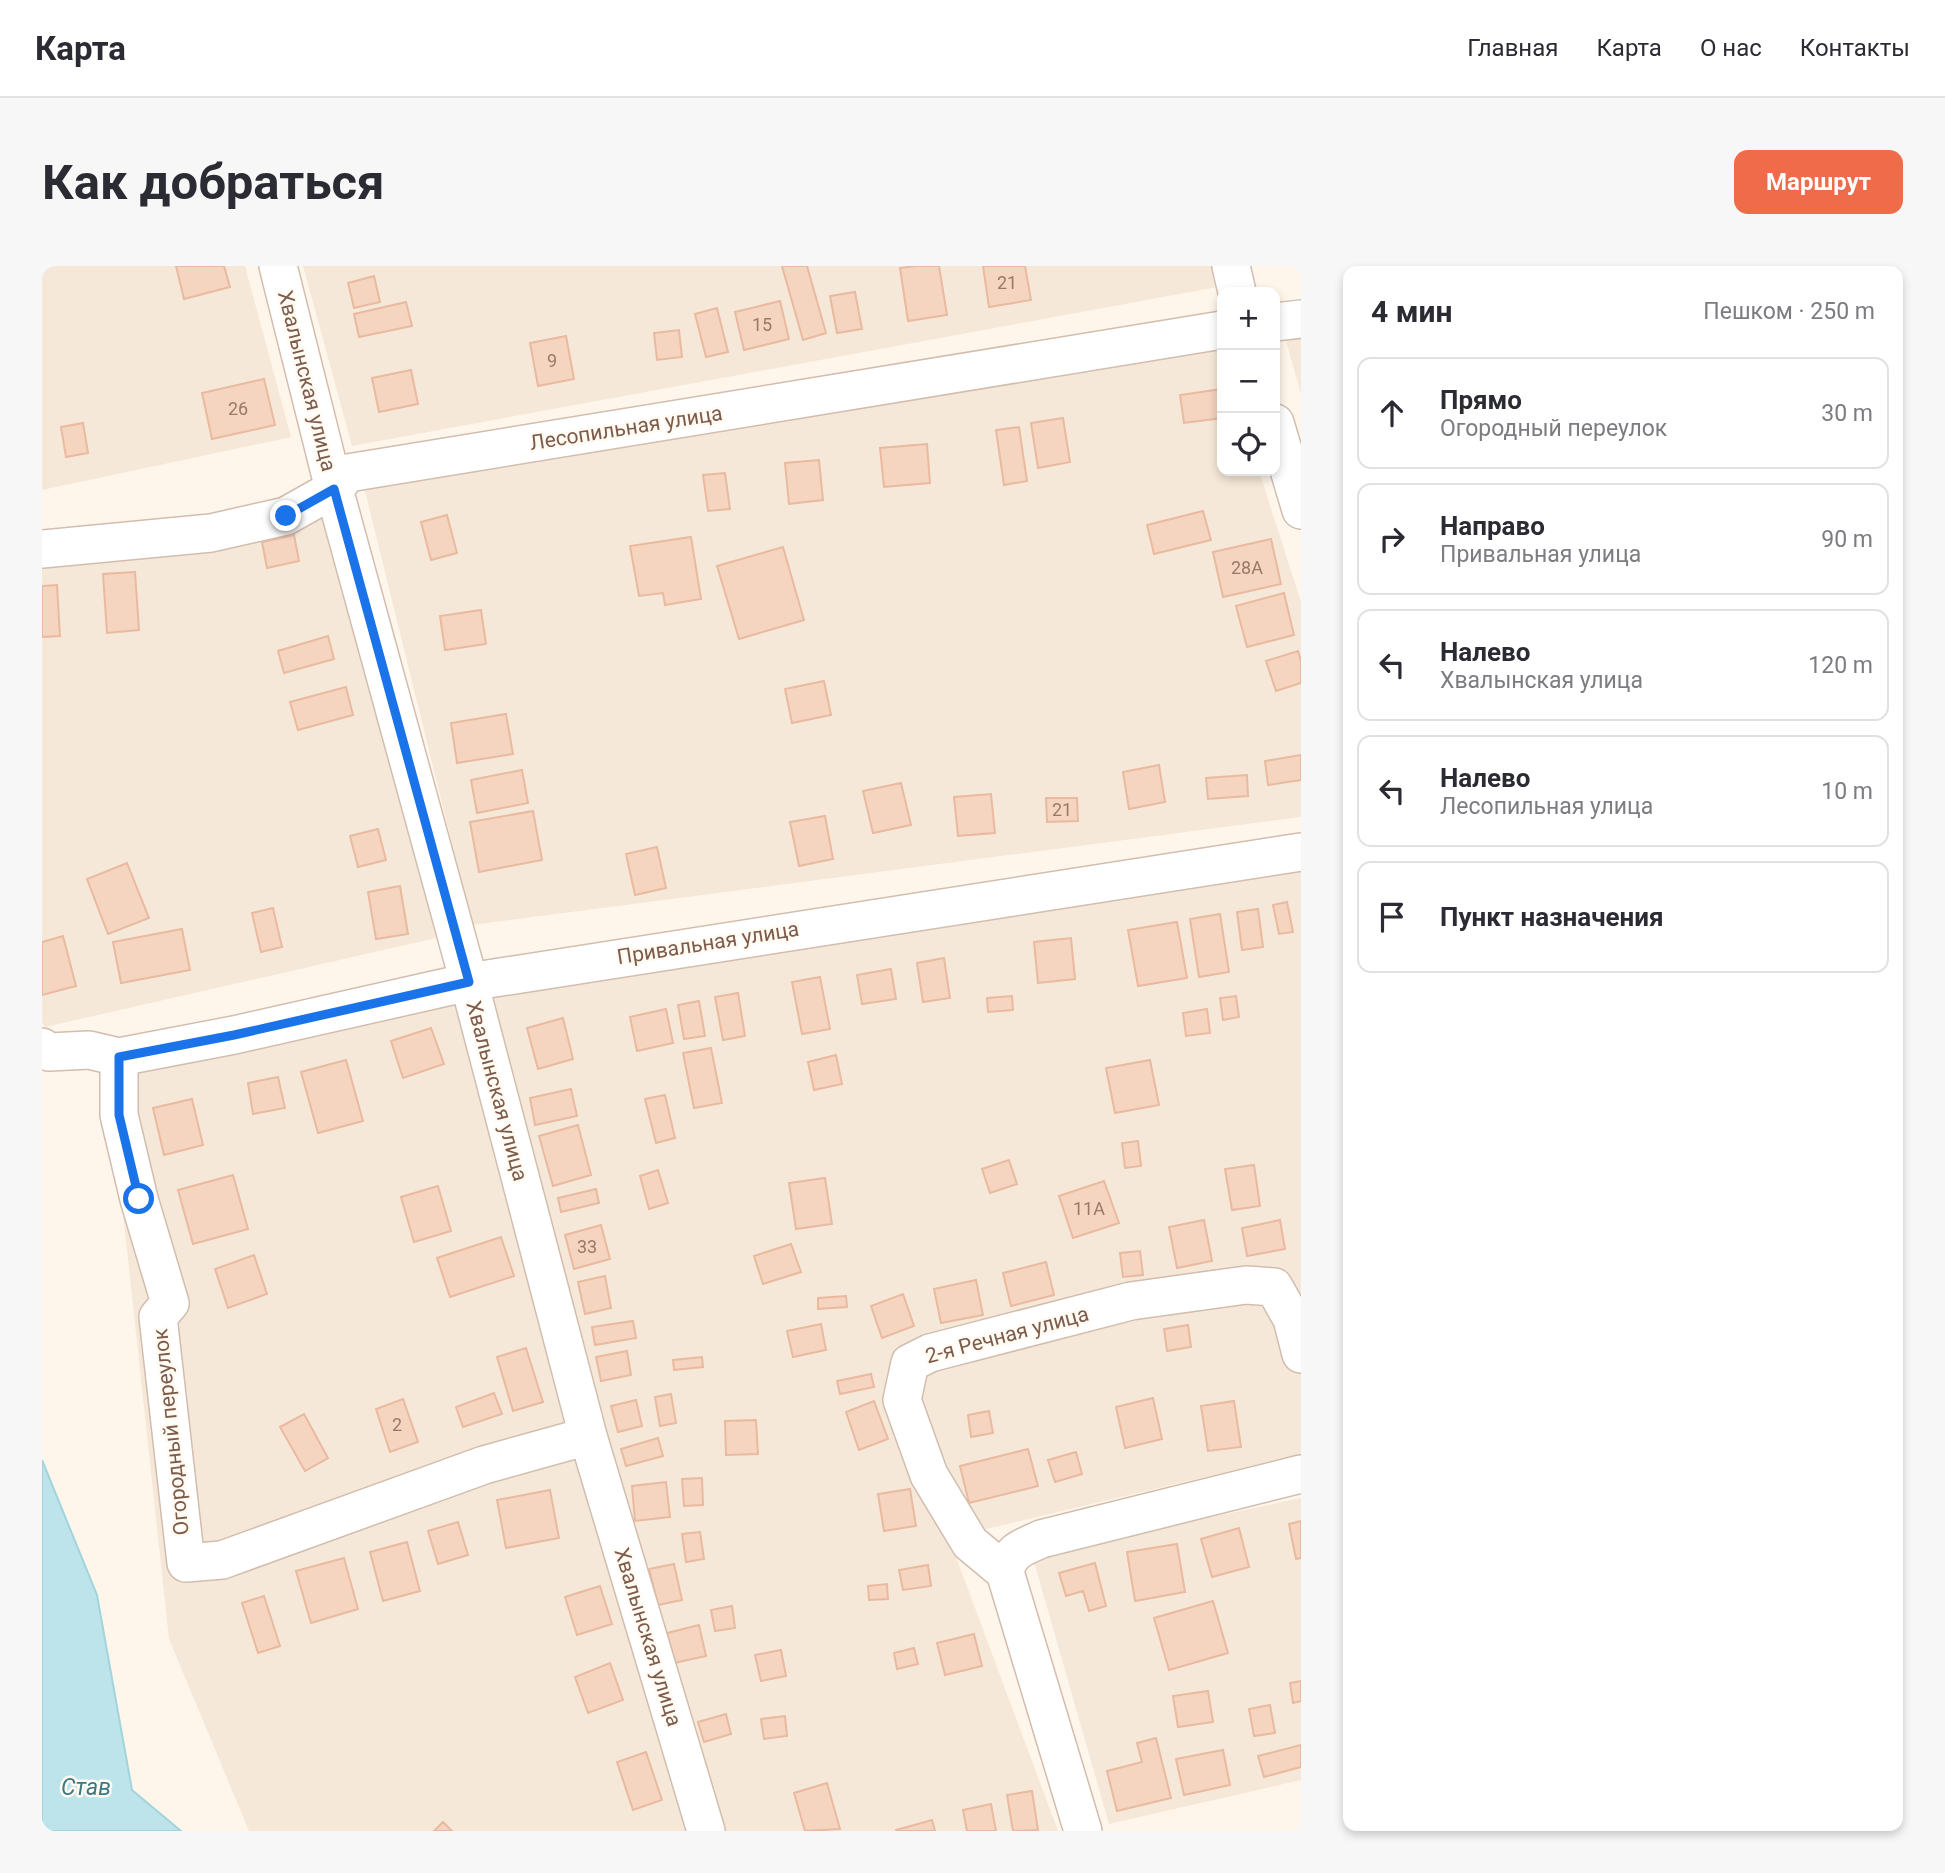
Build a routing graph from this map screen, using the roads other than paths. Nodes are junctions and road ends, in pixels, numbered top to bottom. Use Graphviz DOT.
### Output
graph roads {
  1 [pos="278,266"];
  2 [pos="1231,266"];
  3 [pos="1236,287"];
  4 [pos="1301,319"];
  5 [pos="1280,321"];
  6 [pos="1217,331"];
  7 [pos="1280,440"];
  8 [pos="334,489"];
  9 [pos="1301,510"];
  10 [pos="42,549"];
  11 [pos="1301,852"];
  12 [pos="469,982"];
  13 [pos="42,1047"];
  14 [pos="119,1057"];
  15 [pos="1301,1354"];
  16 [pos="588,1436"];
  17 [pos="1301,1474"];
  18 [pos="1006,1572"];
  19 [pos="706,1831"];
  20 [pos="1083,1831"];
  1 -- 8 [label="street, Хвалынская улица"];
  2 -- 3 [label="street"];
  4 -- 5 [label="street"];
  6 -- 8 [label="street, Лесопильная улица"];
  7 -- 9 [label="street"];
  8 -- 10 [label="street, Лесопильная улица"];
  8 -- 12 [label="street, Хвалынская улица"];
  11 -- 12 [label="street, Привальная улица"];
  12 -- 14 [label="street, Привальная улица"];
  12 -- 16 [label="street, Хвалынская улица"];
  13 -- 14 [label="street"];
  14 -- 16 [label="street, Огородный переулок"];
  15 -- 18 [label="street, 2-я Речная улица"];
  16 -- 19 [label="street, Хвалынская улица"];
  17 -- 18 [label="street"];
  18 -- 20 [label="street"];
}
